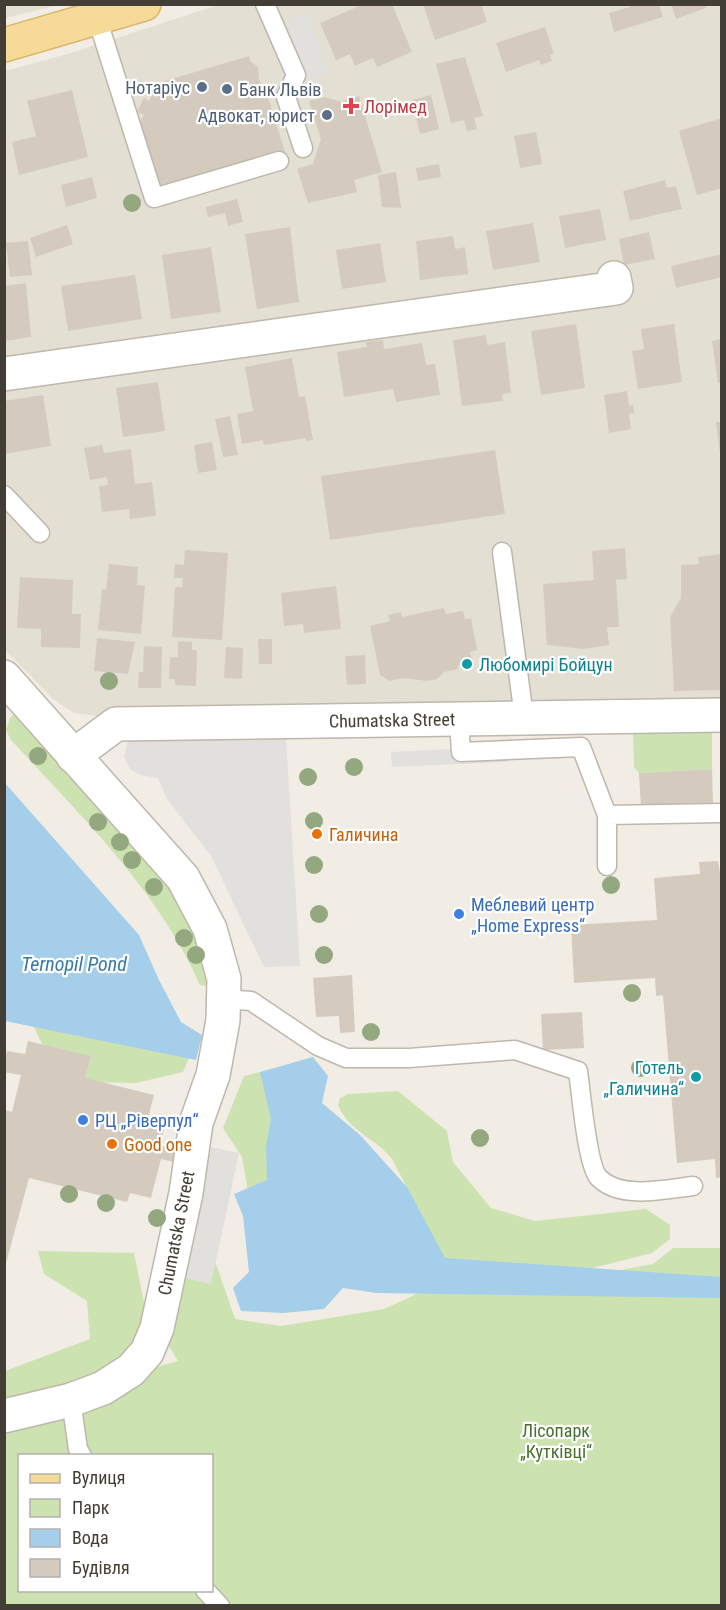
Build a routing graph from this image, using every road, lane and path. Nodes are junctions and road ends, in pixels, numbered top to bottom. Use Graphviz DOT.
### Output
graph roads {
  1 [pos="144,4"];
  2 [pos="265,4"];
  3 [pos="97,18"];
  4 [pos="4,45"];
  5 [pos="303,148"];
  6 [pos="279,161"];
  7 [pos="614,278"];
  8 [pos="4,374"];
  9 [pos="4,495"];
  10 [pos="40,533"];
  11 [pos="502,552"];
  12 [pos="4,677"];
  13 [pos="722,715"];
  14 [pos="524,717"];
  15 [pos="459,719"];
  16 [pos="73,756"];
  17 [pos="722,813"];
  18 [pos="607,815"];
  19 [pos="607,866"];
  20 [pos="223,1010"];
  21 [pos="693,1186"];
  22 [pos="71,1400"];
  23 [pos="4,1416"];
  24 [pos="81,1454"];
  25 [pos="207,1592"];
  26 [pos="220,1605"];
  1 -- 3 [label="main road"];
  2 -- 5 [label="lane"];
  3 -- 4 [label="main road"];
  3 -- 6 [label="lane"];
  7 -- 8 [label="street"];
  9 -- 10 [label="lane"];
  11 -- 14 [label="lane"];
  12 -- 16 [label="street, Chumatska Street"];
  13 -- 14 [label="street, Chumatska Street"];
  14 -- 15 [label="street, Chumatska Street"];
  15 -- 16 [label="street, Chumatska Street"];
  15 -- 18 [label="lane"];
  16 -- 20 [label="street, Chumatska Street"];
  17 -- 18 [label="lane"];
  18 -- 19 [label="lane"];
  20 -- 21 [label="lane"];
  20 -- 22 [label="street, Chumatska Street"];
  22 -- 23 [label="street, Chumatska Street"];
  22 -- 24 [label="lane"];
  25 -- 26 [label="lane"];
}
